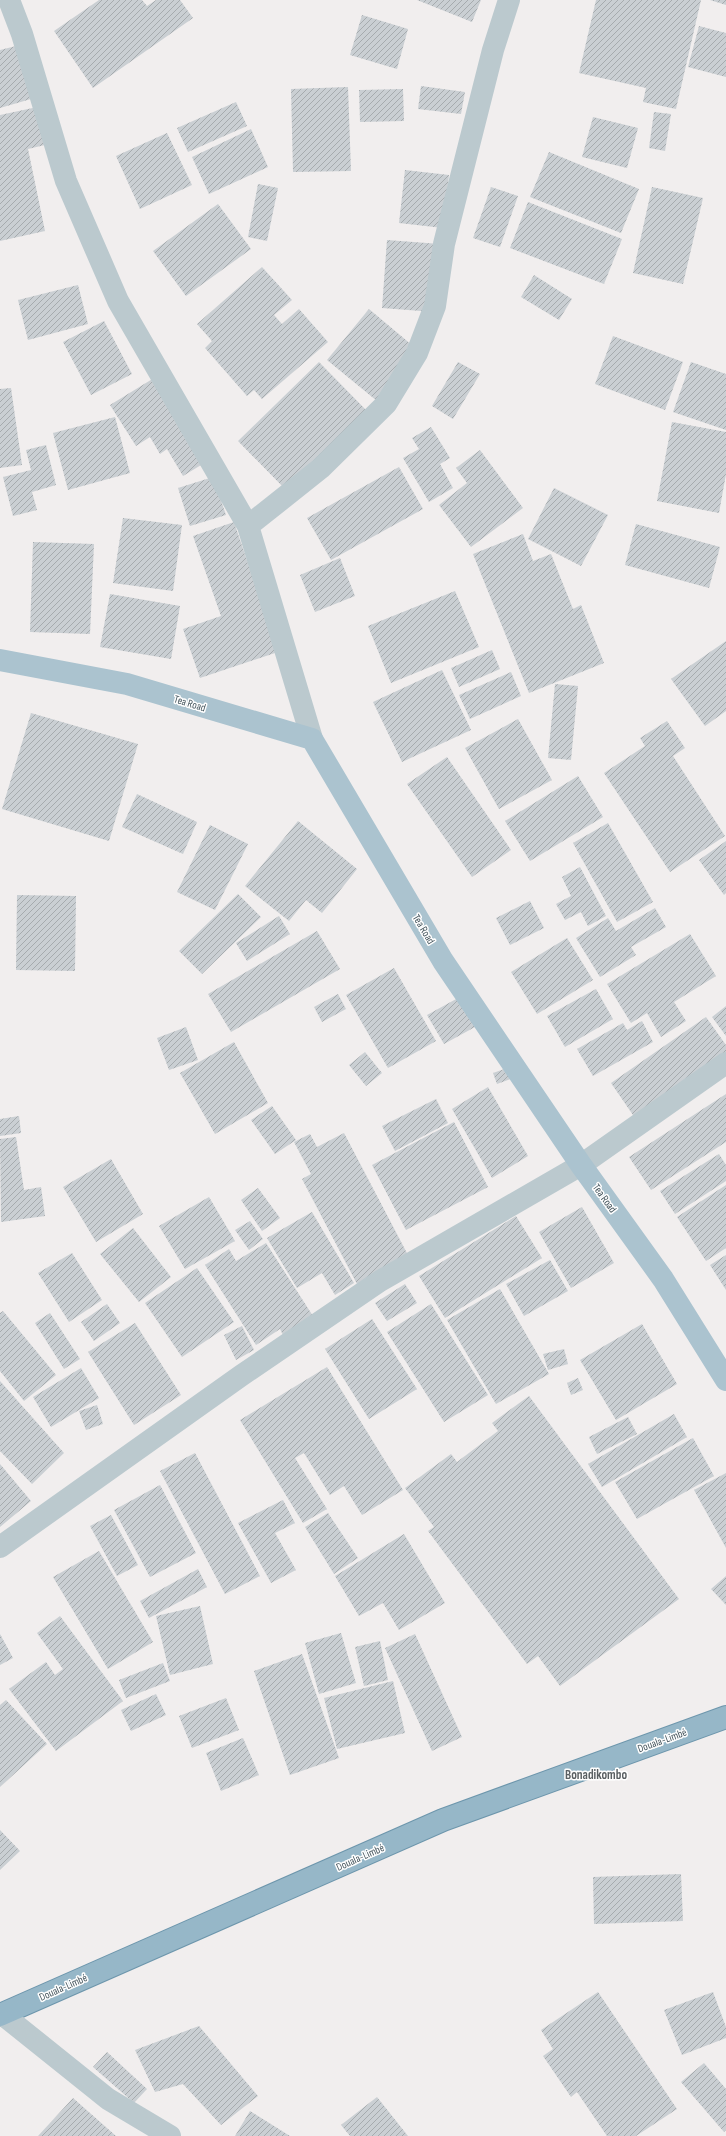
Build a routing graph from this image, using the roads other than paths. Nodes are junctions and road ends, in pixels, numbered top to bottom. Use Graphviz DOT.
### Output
graph roads {
  1 [pos="9,0"];
  2 [pos="509,0"];
  3 [pos="248,526"];
  4 [pos="0,660"];
  5 [pos="312,739"];
  6 [pos="726,1063"];
  7 [pos="581,1165"];
  8 [pos="726,1380"];
  9 [pos="0,1548"];
  10 [pos="726,1716"];
  11 [pos="1,2015"];
  12 [pos="170,2136"];
  1 -- 3 [label="street"];
  2 -- 3 [label="street"];
  3 -- 5 [label="street"];
  4 -- 5 [label="main road, Tea Road"];
  5 -- 7 [label="main road, Tea Road"];
  6 -- 7 [label="street"];
  7 -- 8 [label="main road, Tea Road"];
  7 -- 9 [label="street"];
  10 -- 11 [label="highway, Douala-Limbé"];
  11 -- 12 [label="street"];
}
